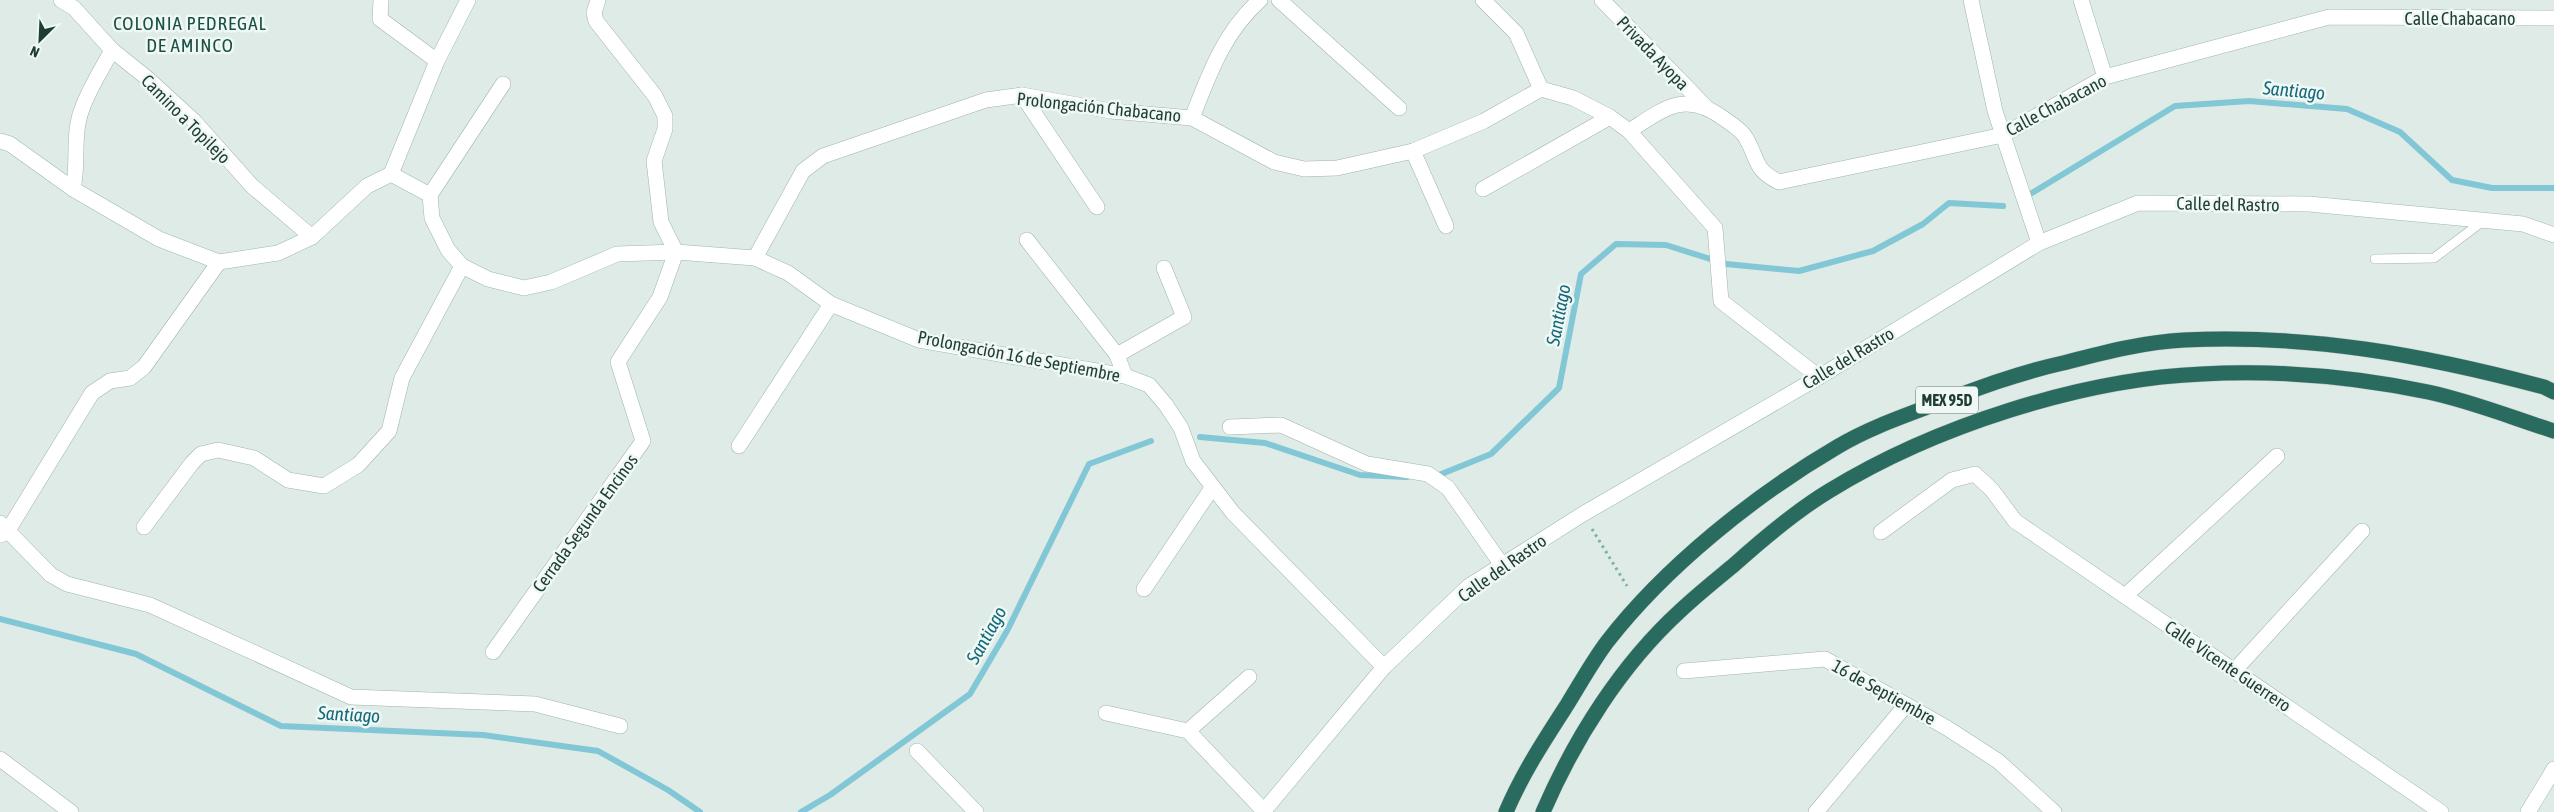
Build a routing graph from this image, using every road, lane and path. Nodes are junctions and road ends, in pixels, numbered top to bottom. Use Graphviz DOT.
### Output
graph roads {
  1 [pos="61,0"];
  2 [pos="381,0"];
  3 [pos="468,0"];
  4 [pos="598,0"];
  5 [pos="1260,0"];
  6 [pos="1279,0"];
  7 [pos="1482,0"];
  8 [pos="1602,0"];
  9 [pos="1971,0"];
  10 [pos="2081,0"];
  11 [pos="2554,18"];
  12 [pos="112,50"];
  13 [pos="437,62"];
  14 [pos="2105,77"];
  15 [pos="503,84"];
  16 [pos="1541,89"];
  17 [pos="1022,95"];
  18 [pos="1706,106"];
  19 [pos="1399,108"];
  20 [pos="1610,116"];
  21 [pos="1192,118"];
  22 [pos="1629,131"];
  23 [pos="2003,135"];
  24 [pos="0,140"];
  25 [pos="1413,151"];
  26 [pos="390,174"];
  27 [pos="73,189"];
  28 [pos="1483,189"];
  29 [pos="430,195"];
  30 [pos="1097,207"];
  31 [pos="2483,221"];
  32 [pos="1446,226"];
  33 [pos="2554,234"];
  34 [pos="312,237"];
  35 [pos="1027,240"];
  36 [pos="2038,243"];
  37 [pos="676,252"];
  38 [pos="755,258"];
  39 [pos="2375,259"];
  40 [pos="219,262"];
  41 [pos="462,266"];
  42 [pos="1164,268"];
  43 [pos="831,304"];
  44 [pos="1116,355"];
  45 [pos="1125,376"];
  46 [pos="1819,377"];
  47 [pos="2554,392"];
  48 [pos="1230,427"];
  49 [pos="2554,431"];
  50 [pos="739,446"];
  51 [pos="2277,456"];
  52 [pos="1212,488"];
  53 [pos="1583,514"];
  54 [pos="144,527"];
  55 [pos="2,530"];
  56 [pos="2362,531"];
  57 [pos="1881,532"];
  58 [pos="1502,566"];
  59 [pos="1627,586"];
  60 [pos="1144,589"];
  61 [pos="2125,596"];
  62 [pos="493,652"];
  63 [pos="1384,667"];
  64 [pos="2234,671"];
  65 [pos="1684,672"];
  66 [pos="1249,677"];
  67 [pos="1906,705"];
  68 [pos="1106,713"];
  69 [pos="620,726"];
  70 [pos="1188,731"];
  71 [pos="917,751"];
  72 [pos="0,759"];
  73 [pos="2554,770"];
  74 [pos="71,812"];
  75 [pos="976,812"];
  76 [pos="1264,812"];
  77 [pos="1506,812"];
  78 [pos="1543,812"];
  79 [pos="1816,812"];
  80 [pos="2054,812"];
  81 [pos="2441,812"];
  82 [pos="2528,812"];
  1 -- 12 [label="street, Camino a Topilejo"];
  2 -- 13 [label="street"];
  3 -- 13 [label="street"];
  4 -- 37 [label="street"];
  5 -- 21 [label="street"];
  6 -- 19 [label="street"];
  7 -- 16 [label="street"];
  8 -- 18 [label="street, Privada Ayopa"];
  9 -- 23 [label="street"];
  10 -- 14 [label="street"];
  11 -- 14 [label="street, Calle Chabacano"];
  12 -- 27 [label="street"];
  12 -- 34 [label="street, Camino a Topilejo"];
  13 -- 26 [label="street"];
  14 -- 23 [label="street, Calle Chabacano"];
  15 -- 29 [label="street"];
  16 -- 20 [label="street"];
  16 -- 25 [label="street, Prolongación Chabacano"];
  17 -- 21 [label="street, Prolongación Chabacano"];
  17 -- 30 [label="street"];
  17 -- 38 [label="street, Prolongación Chabacano"];
  18 -- 22 [label="street"];
  18 -- 23 [label="street, Calle Chabacano"];
  20 -- 22 [label="street"];
  20 -- 28 [label="street"];
  21 -- 25 [label="street, Prolongación Chabacano"];
  22 -- 46 [label="street"];
  23 -- 36 [label="street"];
  24 -- 27 [label="street"];
  25 -- 32 [label="street"];
  26 -- 29 [label="street"];
  26 -- 34 [label="street"];
  27 -- 40 [label="street"];
  29 -- 41 [label="street, Prolongación 16 de Septiembre"];
  31 -- 33 [label="street, Calle del Rastro"];
  31 -- 36 [label="street, Calle del Rastro"];
  31 -- 39 [label="lane"];
  34 -- 40 [label="street"];
  35 -- 44 [label="street"];
  36 -- 46 [label="street, Calle del Rastro"];
  37 -- 38 [label="street, Prolongación 16 de Septiembre"];
  37 -- 41 [label="street, Prolongación 16 de Septiembre"];
  37 -- 62 [label="street, Cerrada Segunda Encinos"];
  38 -- 43 [label="street, Prolongación 16 de Septiembre"];
  40 -- 55 [label="street"];
  41 -- 54 [label="street"];
  42 -- 44 [label="street"];
  43 -- 45 [label="street, Prolongación 16 de Septiembre"];
  43 -- 50 [label="street"];
  44 -- 45 [label="street"];
  45 -- 52 [label="street, Prolongación 16 de Septiembre"];
  46 -- 53 [label="street, Calle del Rastro"];
  47 -- 77 [label="highway, MEX 95D"];
  48 -- 58 [label="street"];
  49 -- 78 [label="highway, MEX 95D"];
  51 -- 61 [label="street"];
  52 -- 60 [label="street"];
  52 -- 63 [label="street, Prolongación 16 de Septiembre"];
  53 -- 58 [label="street, Calle del Rastro"];
  53 -- 59 [label="path"];
  55 -- 69 [label="street"];
  56 -- 64 [label="street"];
  57 -- 61 [label="street, Calle Vicente Guerrero"];
  58 -- 63 [label="street, Calle del Rastro"];
  61 -- 64 [label="street, Calle Vicente Guerrero"];
  63 -- 76 [label="street, Calle del Rastro"];
  64 -- 81 [label="street, Calle Vicente Guerrero"];
  65 -- 67 [label="street, 16 de Septiembre"];
  66 -- 70 [label="street"];
  67 -- 79 [label="street"];
  67 -- 80 [label="street, 16 de Septiembre"];
  68 -- 70 [label="street"];
  70 -- 76 [label="street"];
  71 -- 75 [label="street"];
  72 -- 74 [label="street"];
  73 -- 82 [label="street"];
}
